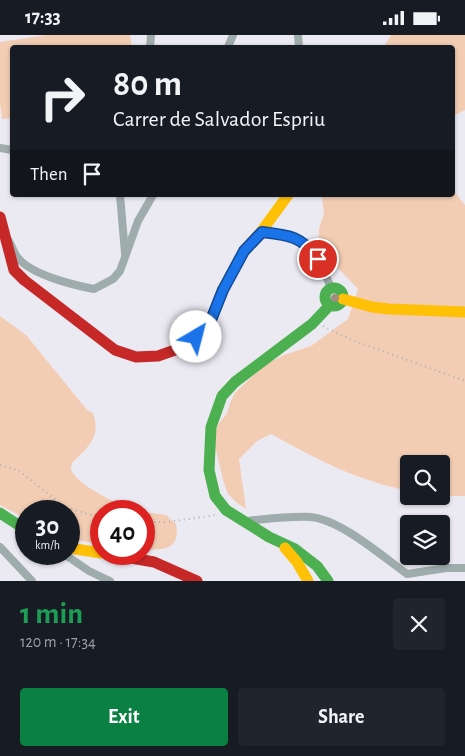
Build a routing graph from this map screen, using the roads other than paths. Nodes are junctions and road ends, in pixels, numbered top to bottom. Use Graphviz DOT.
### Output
graph roads {
  1 [pos="120,197"];
  2 [pos="152,197"];
  3 [pos="287,197"];
  4 [pos="0,217"];
  5 [pos="262,232"];
  6 [pos="5,234"];
  7 [pos="125,257"];
  8 [pos="331,288"];
  9 [pos="343,299"];
  10 [pos="330,305"];
  11 [pos="465,312"];
  12 [pos="0,513"];
  13 [pos="244,521"];
  14 [pos="15,523"];
  15 [pos="274,539"];
  16 [pos="0,547"];
  17 [pos="306,557"];
  18 [pos="155,562"];
  19 [pos="80,565"];
  20 [pos="465,568"];
  21 [pos="407,574"];
  22 [pos="32,581"];
  23 [pos="110,581"];
  24 [pos="197,581"];
  25 [pos="308,581"];
  26 [pos="313,581"];
  27 [pos="328,581"];
  28 [pos="416,581"];
  1 -- 7 [label="street"];
  2 -- 7 [label="street"];
  3 -- 5 [label="street"];
  4 -- 6 [label="street"];
  5 -- 6 [label="street"];
  5 -- 8 [label="street"];
  6 -- 7 [label="street"];
  8 -- 9 [label="street"];
  8 -- 10 [label="street"];
  9 -- 10 [label="street"];
  9 -- 11 [label="street"];
  10 -- 13 [label="street"];
  12 -- 14 [label="street"];
  13 -- 15 [label="street"];
  13 -- 21 [label="street"];
  15 -- 17 [label="street"];
  15 -- 25 [label="street"];
  16 -- 22 [label="street"];
  17 -- 26 [label="street"];
  17 -- 27 [label="street"];
  18 -- 24 [label="street"];
  19 -- 23 [label="street"];
  20 -- 21 [label="street"];
  21 -- 28 [label="street"];
}
